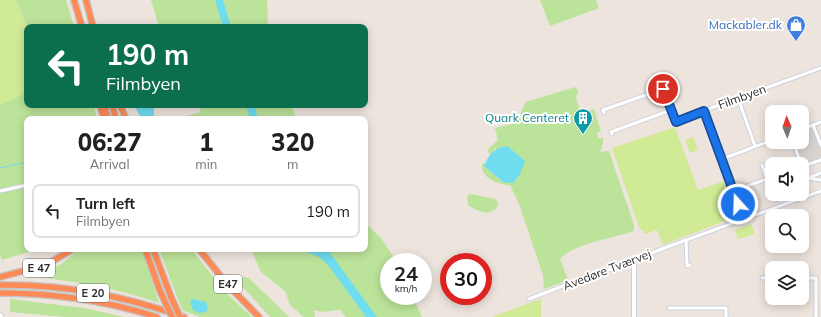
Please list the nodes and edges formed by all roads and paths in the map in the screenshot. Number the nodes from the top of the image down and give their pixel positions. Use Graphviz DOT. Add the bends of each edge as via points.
graph roads {
  1 [pos="74,0"];
  2 [pos="86,0"];
  3 [pos="80,24"];
  4 [pos="92,24"];
  5 [pos="821,68"];
  6 [pos="738,98"];
  7 [pos="671,110"];
  8 [pos="704,111"];
  9 [pos="604,113"];
  10 [pos="821,122"];
  11 [pos="814,125"];
  12 [pos="809,127"];
  13 [pos="612,134"];
  14 [pos="765,142"];
  15 [pos="821,145"];
  16 [pos="755,146"];
  17 [pos="722,159"];
  18 [pos="821,160"];
  19 [pos="809,164"];
  20 [pos="762,165"];
  21 [pos="765,173"];
  22 [pos="821,173"];
  23 [pos="809,177"];
  24 [pos="809,179"];
  25 [pos="765,180"];
  26 [pos="821,181"];
  27 [pos="24,186"];
  28 [pos="0,191"];
  29 [pos="733,191"];
  30 [pos="821,191"];
  31 [pos="744,219"];
  32 [pos="686,240"];
  33 [pos="68,252"];
  34 [pos="146,252"];
  35 [pos="154,252"];
  36 [pos="201,252"];
  37 [pos="634,262"];
  38 [pos="690,265"];
  39 [pos="0,277"];
  40 [pos="809,278"];
  41 [pos="0,285"];
  42 [pos="0,294"];
  43 [pos="529,299"];
  44 [pos="669,308"];
  45 [pos="157,317"];
  46 [pos="172,317"];
  47 [pos="180,317"];
  48 [pos="184,317"];
  49 [pos="260,317"];
  50 [pos="634,317"];
  51 [pos="726,317"];
  52 [pos="816,317"];
  1 -- 3 [label="highway"];
  2 -- 4 [label="highway"];
  5 -- 6 [label="street, Filmbyen"];
  6 -- 8 [label="street, Filmbyen"];
  6 -- 16 [label="street"];
  7 -- 8 [label="street, Filmbyen" via="676,122"];
  7 -- 9 [label="street, Filmbyen" via="663,89 603,110"];
  7 -- 13 [label="street" via="611,132"];
  8 -- 17 [label="street"];
  10 -- 11 [label="street"];
  11 -- 12 [label="street"];
  11 -- 15 [label="street"];
  14 -- 16 [label="street"];
  16 -- 17 [label="street"];
  17 -- 29 [label="street"];
  18 -- 19 [label="street"];
  20 -- 21 [label="street"];
  22 -- 23 [label="street"];
  24 -- 26 [label="street"];
  25 -- 29 [label="street"];
  27 -- 28 [label="street"];
  29 -- 31 [label="street"];
  30 -- 31 [label="street, Avedøre Tværvej"];
  31 -- 32 [label="street, Avedøre Tværvej"];
  32 -- 37 [label="street, Avedøre Tværvej"];
  32 -- 38 [label="street" via="687,266"];
  33 -- 39 [label="highway, E 47" via="46,265"];
  34 -- 46 [label="highway, bridge"];
  35 -- 47 [label="highway, bridge"];
  36 -- 49 [label="highway, E47"];
  37 -- 43 [label="street, Avedøre Tværvej"];
  37 -- 50 [label="street"];
  40 -- 52 [label="street" via="816,278"];
  41 -- 48 [label="highway, E 20" via="92,292"];
  42 -- 45 [label="highway, E 20" via="31,294 109,304"];
  44 -- 51 [label="street" via="726,308"];
}
